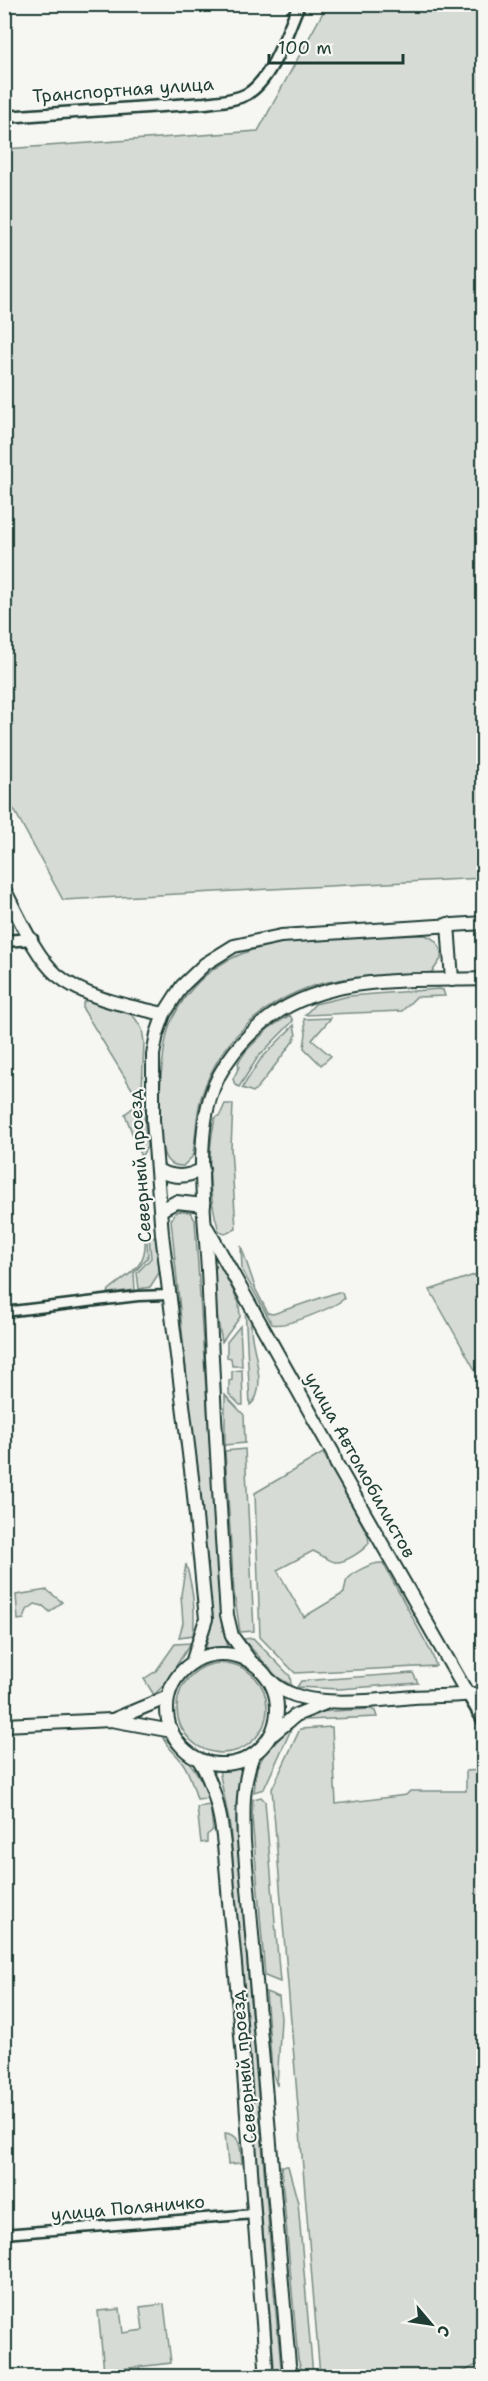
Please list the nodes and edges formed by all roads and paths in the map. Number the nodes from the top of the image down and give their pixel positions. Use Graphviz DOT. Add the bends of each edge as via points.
graph roads {
  1 [pos="299,4"];
  2 [pos="4,117"];
  3 [pos="4,889"];
  4 [pos="483,923"];
  5 [pos="448,924"];
  6 [pos="32,939"];
  7 [pos="4,941"];
  8 [pos="483,979"];
  9 [pos="452,980"];
  10 [pos="164,1014"];
  11 [pos="203,1169"];
  12 [pos="157,1170"];
  13 [pos="204,1205"];
  14 [pos="160,1210"];
  15 [pos="206,1226"];
  16 [pos="169,1295"];
  17 [pos="4,1312"];
  18 [pos="251,1662"];
  19 [pos="192,1663"];
  20 [pos="268,1678"];
  21 [pos="483,1693"];
  22 [pos="468,1695"];
  23 [pos="168,1697"];
  24 [pos="329,1702"];
  25 [pos="111,1720"];
  26 [pos="483,1722"];
  27 [pos="4,1725"];
  28 [pos="172,1731"];
  29 [pos="270,1737"];
  30 [pos="253,1755"];
  31 [pos="200,1760"];
  32 [pos="254,2214"];
  33 [pos="4,2234"];
  34 [pos="264,2376"];
  35 [pos="292,2376"];
  1 -- 2 [label="street, Транспортная улица" via="271,66 247,94 205,103"];
  3 -- 6 [label="main road"];
  4 -- 5 [label="main road, Северный проезд"];
  5 -- 9 [label="main road"];
  5 -- 10 [label="main road, Северный проезд" via="281,936 234,946 182,986"];
  6 -- 7 [label="street"];
  6 -- 10 [label="main road" via="56,974 66,981 109,1001"];
  8 -- 9 [label="main road"];
  9 -- 11 [label="main road" via="340,988 296,1002 266,1020 241,1044 214,1086 206,1120"];
  10 -- 12 [label="main road, Северный проезд" via="153,1065"];
  11 -- 12 [label="main road" via="190,1176 170,1176"];
  11 -- 13 [label="main road"];
  12 -- 14 [label="main road, Северный проезд"];
  13 -- 14 [label="main road" via="176,1202"];
  13 -- 15 [label="main road"];
  14 -- 16 [label="main road, Северный проезд"];
  15 -- 18 [label="main road" via="227,1615 232,1636"];
  15 -- 22 [label="main road, улица Автомобилистов"];
  16 -- 17 [label="street"];
  16 -- 19 [label="main road, Северный проезд" via="206,1619"];
  18 -- 19 [label="main road" via="221,1653"];
  18 -- 20 [label="main road"];
  19 -- 23 [label="main road" via="177,1678"];
  20 -- 24 [label="main road" via="279,1689 294,1695"];
  20 -- 29 [label="main road" via="277,1707"];
  21 -- 22 [label="main road"];
  22 -- 24 [label="main road"];
  22 -- 26 [label="street, улица Автомобилистов"];
  23 -- 25 [label="main road"];
  23 -- 28 [label="main road" via="167,1715"];
  24 -- 29 [label="main road" via="296,1715"];
  25 -- 27 [label="main road"];
  25 -- 28 [label="main road"];
  28 -- 31 [label="main road" via="183,1748"];
  29 -- 30 [label="main road"];
  30 -- 31 [label="main road" via="227,1764"];
  30 -- 35 [label="main road, Северный проезд" via="243,1797 244,1841"];
  31 -- 32 [label="main road, Северный проезд" via="218,1800 239,2004"];
  32 -- 33 [label="street, улица Поляничко"];
  32 -- 34 [label="main road, Северный проезд"];
}
